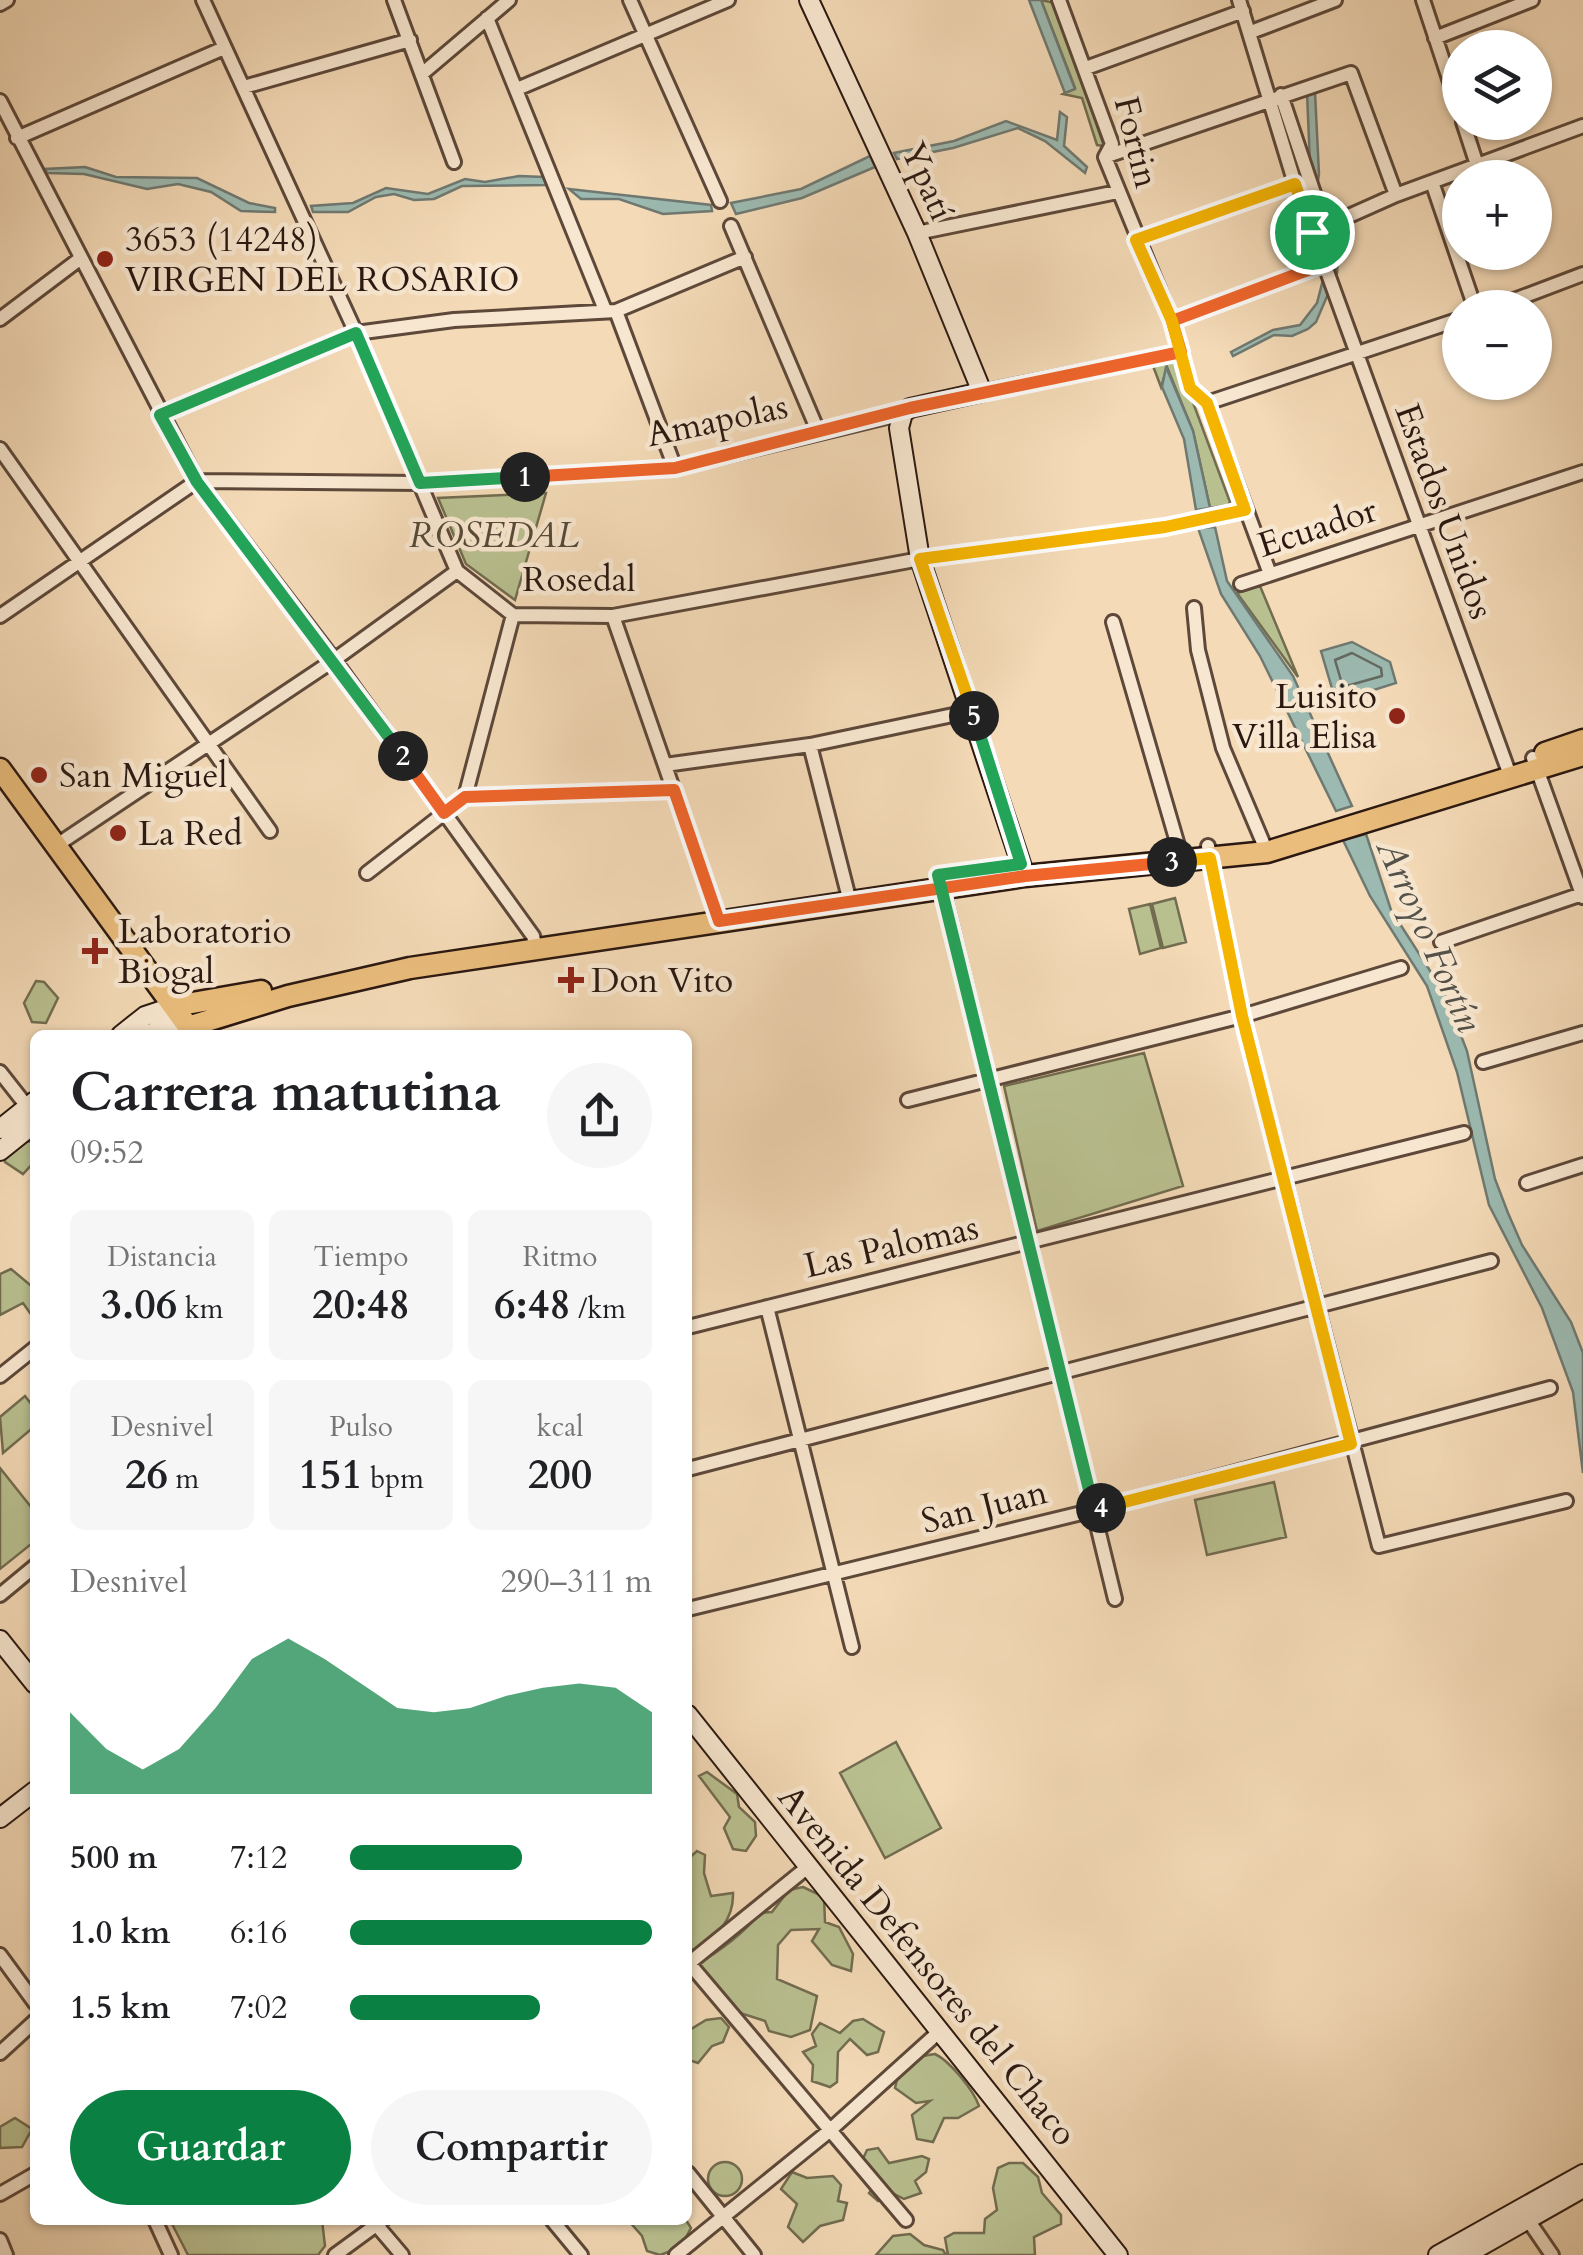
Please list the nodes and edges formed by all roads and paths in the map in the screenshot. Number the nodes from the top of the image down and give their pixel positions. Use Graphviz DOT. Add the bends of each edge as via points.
graph roads {
  1 [pos="7,0"];
  2 [pos="203,0"];
  3 [pos="394,0"];
  4 [pos="509,0"];
  5 [pos="630,0"];
  6 [pos="728,0"];
  7 [pos="809,0"];
  8 [pos="1059,0"];
  9 [pos="1336,0"];
  10 [pos="1423,0"];
  11 [pos="1532,0"];
  12 [pos="0,4"];
  13 [pos="1241,5"];
  14 [pos="488,18"];
  15 [pos="1252,32"];
  16 [pos="647,37"];
  17 [pos="1436,38"];
  18 [pos="410,40"];
  19 [pos="224,48"];
  20 [pos="1442,56"];
  21 [pos="1086,68"];
  22 [pos="423,73"];
  23 [pos="244,87"];
  24 [pos="517,88"];
  25 [pos="1276,97"];
  26 [pos="0,101"];
  27 [pos="1583,126"];
  28 [pos="17,138"];
  29 [pos="1105,157"];
  30 [pos="1491,160"];
  31 [pos="454,162"];
  32 [pos="1442,178"];
  33 [pos="1432,182"];
  34 [pos="1295,184"];
  35 [pos="1116,192"];
  36 [pos="1396,195"];
  37 [pos="720,202"];
  38 [pos="731,226"];
  39 [pos="1319,229"];
  40 [pos="916,233"];
  41 [pos="1136,240"];
  42 [pos="746,257"];
  43 [pos="81,258"];
  44 [pos="1324,264"];
  45 [pos="1583,274"];
  46 [pos="1469,290"];
  47 [pos="1541,290"];
  48 [pos="611,310"];
  49 [pos="0,319"];
  50 [pos="1172,321"];
  51 [pos="1442,326"];
  52 [pos="356,333"];
  53 [pos="1181,352"];
  54 [pos="1355,356"];
  55 [pos="982,392"];
  56 [pos="1207,403"];
  57 [pos="903,414"];
  58 [pos="160,415"];
  59 [pos="818,431"];
  60 [pos="0,450"];
  61 [pos="675,468"];
  62 [pos="1581,473"];
  63 [pos="197,482"];
  64 [pos="420,483"];
  65 [pos="1583,489"];
  66 [pos="1245,510"];
  67 [pos="1420,524"];
  68 [pos="920,559"];
  69 [pos="77,562"];
  70 [pos="457,571"];
  71 [pos="1270,574"];
  72 [pos="1240,584"];
  73 [pos="1194,608"];
  74 [pos="514,615"];
  75 [pos="0,616"];
  76 [pos="613,616"];
  77 [pos="1112,622"];
  78 [pos="334,660"];
  79 [pos="972,711"];
  80 [pos="1583,740"];
  81 [pos="206,744"];
  82 [pos="810,744"];
  83 [pos="1583,755"];
  84 [pos="1535,764"];
  85 [pos="665,766"];
  86 [pos="0,769"];
  87 [pos="1509,772"];
  88 [pos="674,790"];
  89 [pos="465,797"];
  90 [pos="444,813"];
  91 [pos="270,831"];
  92 [pos="57,846"];
  93 [pos="1265,846"];
  94 [pos="1179,849"];
  95 [pos="1209,852"];
  96 [pos="1023,870"];
  97 [pos="367,873"];
  98 [pos="940,881"];
  99 [pos="849,895"];
  100 [pos="1582,895"];
  101 [pos="717,915"];
  102 [pos="534,942"];
  103 [pos="1442,942"];
  104 [pos="1402,968"];
  105 [pos="175,1006"];
  106 [pos="1242,1016"];
  107 [pos="127,1030"];
  108 [pos="158,1030"];
  109 [pos="191,1030"];
  110 [pos="1583,1033"];
  111 [pos="1483,1062"];
  112 [pos="0,1072"];
  113 [pos="988,1078"];
  114 [pos="908,1100"];
  115 [pos="30,1108"];
  116 [pos="30,1114"];
  117 [pos="30,1116"];
  118 [pos="0,1129"];
  119 [pos="1464,1133"];
  120 [pos="0,1151"];
  121 [pos="1583,1165"];
  122 [pos="1282,1176"];
  123 [pos="1526,1183"];
  124 [pos="1028,1245"];
  125 [pos="1491,1261"];
  126 [pos="1314,1306"];
  127 [pos="767,1307"];
  128 [pos="692,1325"];
  129 [pos="30,1352"];
  130 [pos="1058,1373"];
  131 [pos="0,1376"];
  132 [pos="1550,1388"];
  133 [pos="800,1441"];
  134 [pos="1351,1444"];
  135 [pos="692,1468"];
  136 [pos="1566,1501"];
  137 [pos="1094,1510"];
  138 [pos="30,1570"];
  139 [pos="835,1574"];
  140 [pos="0,1595"];
  141 [pos="1114,1599"];
  142 [pos="692,1608"];
  143 [pos="0,1640"];
  144 [pos="852,1648"];
  145 [pos="30,1678"];
  146 [pos="692,1721"];
  147 [pos="30,1795"];
  148 [pos="0,1818"];
  149 [pos="809,1866"];
  150 [pos="0,1955"];
  151 [pos="692,1960"];
  152 [pos="692,1968"];
  153 [pos="30,1996"];
  154 [pos="30,2026"];
  155 [pos="940,2030"];
  156 [pos="0,2053"];
  157 [pos="828,2132"];
  158 [pos="1583,2174"];
  159 [pos="30,2177"];
  160 [pos="692,2178"];
  161 [pos="1583,2188"];
  162 [pos="0,2194"];
  163 [pos="722,2216"];
  164 [pos="906,2220"];
  165 [pos="1528,2220"];
  166 [pos="158,2225"];
  167 [pos="373,2225"];
  168 [pos="379,2225"];
  169 [pos="556,2225"];
  170 [pos="1492,2233"];
  171 [pos="0,2240"];
  172 [pos="1110,2252"];
  173 [pos="6,2255"];
  174 [pos="170,2255"];
  175 [pos="335,2255"];
  176 [pos="402,2255"];
  177 [pos="581,2255"];
  178 [pos="676,2255"];
  179 [pos="754,2255"];
  180 [pos="1438,2255"];
  181 [pos="1465,2255"];
  182 [pos="1552,2255"];
  1 -- 12 [label="street"];
  2 -- 19 [label="street"];
  3 -- 18 [label="street"];
  4 -- 14 [label="street"];
  5 -- 16 [label="street"];
  6 -- 16 [label="street"];
  7 -- 40 [label="street, Ypatí"];
  8 -- 21 [label="street, Fortin"];
  9 -- 15 [label="street"];
  10 -- 17 [label="street"];
  11 -- 17 [label="street"];
  13 -- 15 [label="street"];
  13 -- 21 [label="street"];
  14 -- 22 [label="street"];
  14 -- 24 [label="street"];
  15 -- 25 [label="street"];
  16 -- 24 [label="street"];
  16 -- 37 [label="street"];
  17 -- 20 [label="street"];
  18 -- 22 [label="street"];
  18 -- 23 [label="street"];
  19 -- 23 [label="street"];
  19 -- 28 [label="street"];
  21 -- 29 [label="street, Fortin" via="1112,144"];
  22 -- 31 [label="street"];
  23 -- 52 [label="street"];
  24 -- 48 [label="street"];
  25 -- 29 [label="street"];
  25 -- 34 [label="street"];
  25 -- 36 [label="street" via="1352,73"];
  25 -- 39 [label="street"];
  26 -- 28 [label="street"];
  27 -- 30 [label="street"];
  28 -- 43 [label="street"];
  29 -- 35 [label="street, Fortin"];
  32 -- 33 [label="street"];
  33 -- 36 [label="street"];
  33 -- 46 [label="street"];
  34 -- 39 [label="street"];
  34 -- 41 [label="street"];
  35 -- 40 [label="street"];
  35 -- 41 [label="street, Fortin"];
  36 -- 39 [label="street"];
  38 -- 42 [label="street"];
  39 -- 44 [label="street, Estados Unidos"];
  40 -- 55 [label="street, Ypatí"];
  41 -- 50 [label="street, Fortin"];
  42 -- 48 [label="street"];
  42 -- 59 [label="street"];
  43 -- 49 [label="street"];
  43 -- 58 [label="street"];
  44 -- 50 [label="street"];
  44 -- 54 [label="street, Estados Unidos"];
  45 -- 47 [label="street"];
  48 -- 52 [label="street"];
  48 -- 61 [label="street"];
  50 -- 53 [label="street, Fortin"];
  51 -- 54 [label="street"];
  52 -- 58 [label="street"];
  52 -- 64 [label="street"];
  53 -- 55 [label="street, Amapolas"];
  53 -- 56 [label="street, Fortin" via="1190,388"];
  54 -- 56 [label="street"];
  54 -- 67 [label="street, Estados Unidos"];
  55 -- 57 [label="street, Amapolas"];
  56 -- 66 [label="street, Fortin"];
  57 -- 59 [label="street, Amapolas"];
  57 -- 68 [label="street" via="899,428"];
  58 -- 63 [label="street"];
  59 -- 61 [label="street, Amapolas"];
  60 -- 69 [label="street"];
  61 -- 64 [label="street, Amapolas"];
  62 -- 65 [label="street"];
  62 -- 67 [label="street, Ecuador"];
  63 -- 64 [label="street, Amapolas"];
  63 -- 69 [label="street"];
  63 -- 78 [label="street"];
  64 -- 70 [label="street"];
  66 -- 68 [label="street, Rosedal"];
  66 -- 71 [label="street, Fortin"];
  67 -- 71 [label="street, Ecuador"];
  67 -- 87 [label="street, Estados Unidos"];
  68 -- 76 [label="street, Rosedal"];
  68 -- 79 [label="street"];
  69 -- 75 [label="street"];
  69 -- 81 [label="street"];
  70 -- 74 [label="street, Rosedal"];
  70 -- 78 [label="street"];
  71 -- 72 [label="street, Ecuador"];
  73 -- 93 [label="street" via="1223,748"];
  74 -- 76 [label="street, Rosedal"];
  74 -- 89 [label="street"];
  76 -- 85 [label="street"];
  77 -- 94 [label="street"];
  78 -- 81 [label="street"];
  78 -- 90 [label="street"];
  79 -- 82 [label="street"];
  79 -- 96 [label="street"];
  80 -- 84 [label="main road"];
  81 -- 91 [label="street"];
  81 -- 92 [label="street"];
  82 -- 85 [label="street"];
  82 -- 99 [label="street"];
  83 -- 84 [label="main road"];
  84 -- 87 [label="main road"];
  84 -- 100 [label="street"];
  85 -- 88 [label="street"];
  86 -- 92 [label="main road"];
  87 -- 93 [label="main road"];
  88 -- 89 [label="street"];
  88 -- 101 [label="street"];
  89 -- 90 [label="street"];
  90 -- 97 [label="street"];
  90 -- 102 [label="street"];
  92 -- 105 [label="main road"];
  93 -- 95 [label="main road"];
  94 -- 95 [label="main road"];
  94 -- 96 [label="main road"];
  95 -- 96 [label="main road"];
  95 -- 106 [label="street"];
  96 -- 98 [label="main road"];
  98 -- 99 [label="main road"];
  98 -- 113 [label="street"];
  99 -- 101 [label="main road"];
  100 -- 103 [label="street"];
  101 -- 102 [label="main road"];
  102 -- 105 [label="main road" via="402,956"];
  102 -- 109 [label="main road" via="266,1002"];
  104 -- 106 [label="street"];
  105 -- 107 [label="street"];
  105 -- 109 [label="main road"];
  106 -- 113 [label="street"];
  106 -- 122 [label="street"];
  108 -- 109 [label="street"];
  110 -- 111 [label="street"];
  112 -- 115 [label="street"];
  113 -- 114 [label="street"];
  113 -- 124 [label="street"];
  116 -- 118 [label="street"];
  117 -- 120 [label="street"];
  119 -- 122 [label="street, Las Palomas"];
  121 -- 123 [label="street"];
  122 -- 124 [label="street, Las Palomas"];
  122 -- 126 [label="street"];
  124 -- 127 [label="street, Las Palomas"];
  124 -- 130 [label="street"];
  125 -- 126 [label="street"];
  126 -- 130 [label="street"];
  126 -- 134 [label="street"];
  127 -- 128 [label="street, Las Palomas"];
  127 -- 133 [label="street"];
  129 -- 131 [label="street"];
  130 -- 133 [label="street"];
  130 -- 137 [label="street"];
  132 -- 134 [label="street, San Juan"];
  133 -- 135 [label="street"];
  133 -- 139 [label="street"];
  134 -- 136 [label="street" via="1379,1546"];
  134 -- 137 [label="street, San Juan"];
  137 -- 139 [label="street, San Juan"];
  137 -- 141 [label="street"];
  138 -- 140 [label="street"];
  139 -- 142 [label="street, San Juan"];
  139 -- 144 [label="street"];
  143 -- 145 [label="street"];
  146 -- 149 [label="street, Avenida Defensores del Chaco"];
  147 -- 148 [label="street"];
  149 -- 151 [label="street"];
  149 -- 155 [label="street, Avenida Defensores del Chaco"];
  150 -- 153 [label="street"];
  152 -- 157 [label="street"];
  154 -- 156 [label="street"];
  155 -- 157 [label="street"];
  155 -- 172 [label="street, Avenida Defensores del Chaco"];
  157 -- 163 [label="street"];
  157 -- 164 [label="street"];
  158 -- 170 [label="street"];
  159 -- 162 [label="street"];
  160 -- 163 [label="street"];
  161 -- 165 [label="street"];
  163 -- 178 [label="street"];
  163 -- 179 [label="street"];
  165 -- 170 [label="street"];
  165 -- 182 [label="street"];
  166 -- 174 [label="street"];
  167 -- 175 [label="street"];
  168 -- 176 [label="street"];
  169 -- 177 [label="street"];
  170 -- 180 [label="street"];
  170 -- 181 [label="street"];
  171 -- 173 [label="street"];
}
